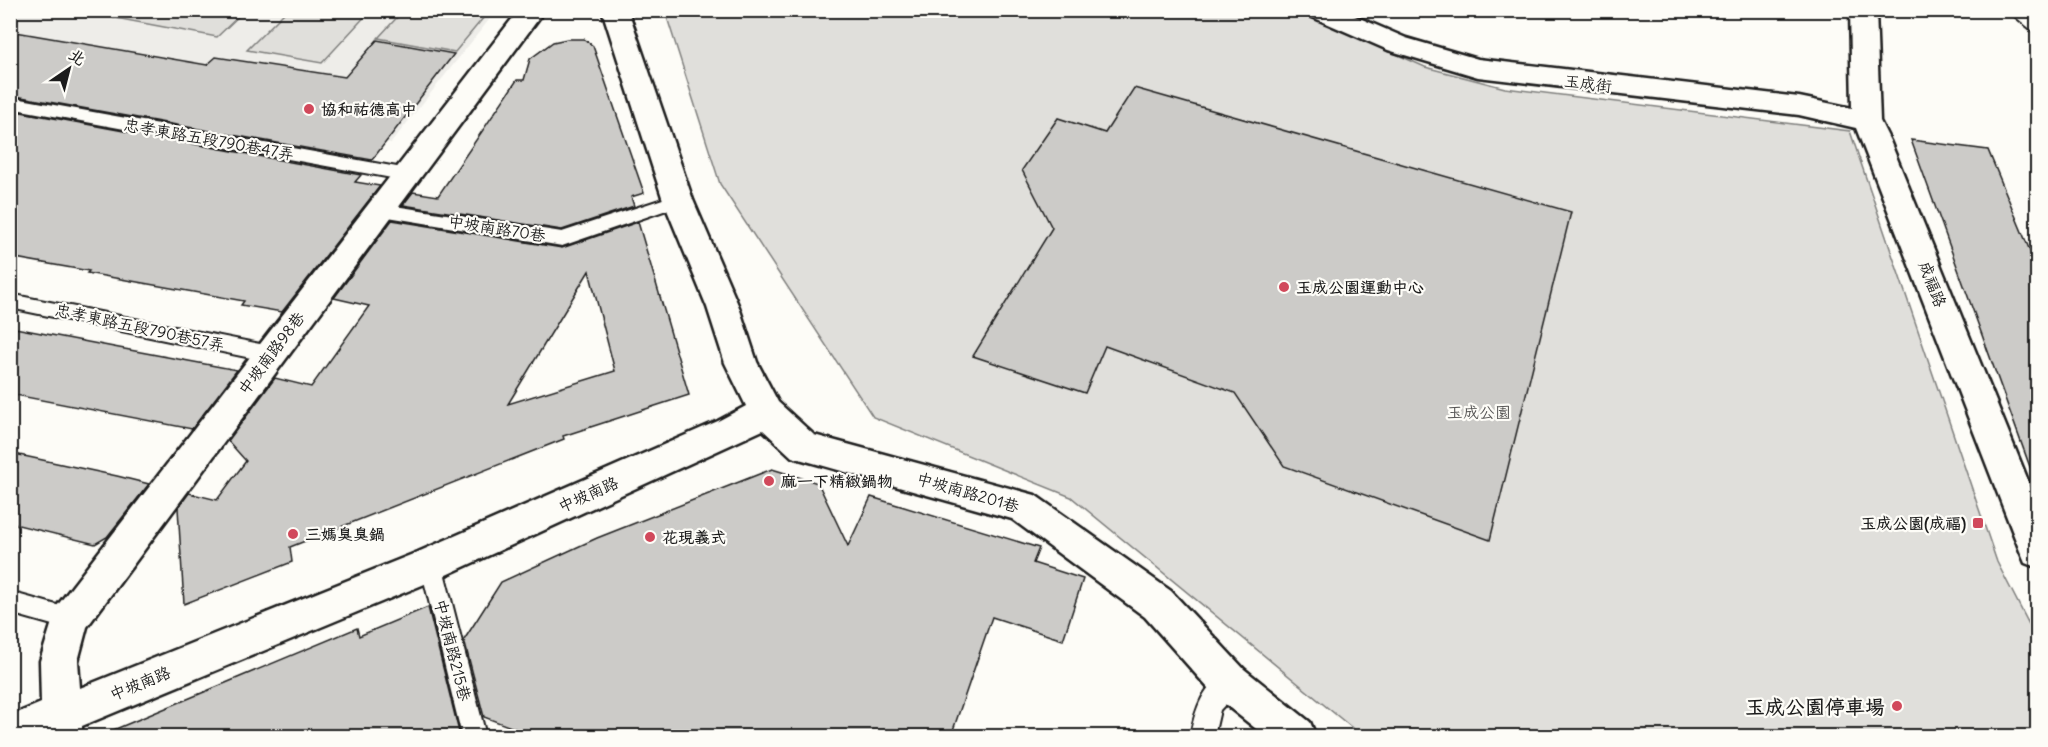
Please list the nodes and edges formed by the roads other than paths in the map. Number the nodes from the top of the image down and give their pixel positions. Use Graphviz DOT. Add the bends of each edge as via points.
graph roads {
  1 [pos="533,10"];
  2 [pos="615,10"];
  3 [pos="1319,10"];
  4 [pos="1863,10"];
  5 [pos="2014,10"];
  6 [pos="2037,28"];
  7 [pos="10,102"];
  8 [pos="1866,122"];
  9 [pos="408,175"];
  10 [pos="678,200"];
  11 [pos="381,210"];
  12 [pos="10,301"];
  13 [pos="270,354"];
  14 [pos="766,412"];
  15 [pos="2037,551"];
  16 [pos="431,564"];
  17 [pos="10,602"];
  18 [pos="69,619"];
  19 [pos="1230,682"];
  20 [pos="62,726"];
  21 [pos="10,736"];
  22 [pos="474,736"];
  23 [pos="1202,736"];
  24 [pos="1296,736"];
  1 -- 9 [label="street, 中坡南路98巷"];
  2 -- 10 [label="street"];
  3 -- 8 [label="street, 玉成街" via="1429,57 1478,68 1799,106"];
  4 -- 8 [label="street, 成福路"];
  5 -- 6 [label="lane"];
  7 -- 9 [label="lane, 忠孝東路五段790巷47弄"];
  8 -- 15 [label="street, 成福路"];
  9 -- 11 [label="street, 中坡南路98巷"];
  10 -- 11 [label="lane, 中坡南路70巷" via="562,239"];
  10 -- 14 [label="street" via="723,307 741,363"];
  11 -- 13 [label="street, 中坡南路98巷"];
  12 -- 13 [label="lane, 忠孝東路五段790巷57弄"];
  13 -- 18 [label="street, 中坡南路98巷"];
  14 -- 16 [label="street, 中坡南路"];
  14 -- 19 [label="street, 中坡南路201巷" via="804,447 1022,506 1158,604"];
  16 -- 20 [label="street, 中坡南路"];
  16 -- 22 [label="lane, 中坡南路215巷"];
  17 -- 18 [label="lane"];
  18 -- 20 [label="street, 中坡南路98巷" via="59,661"];
  19 -- 23 [label="lane" via="1210,704"];
  19 -- 24 [label="street, 中坡南路201巷"];
  20 -- 21 [label="street, 中坡南路"];
}
